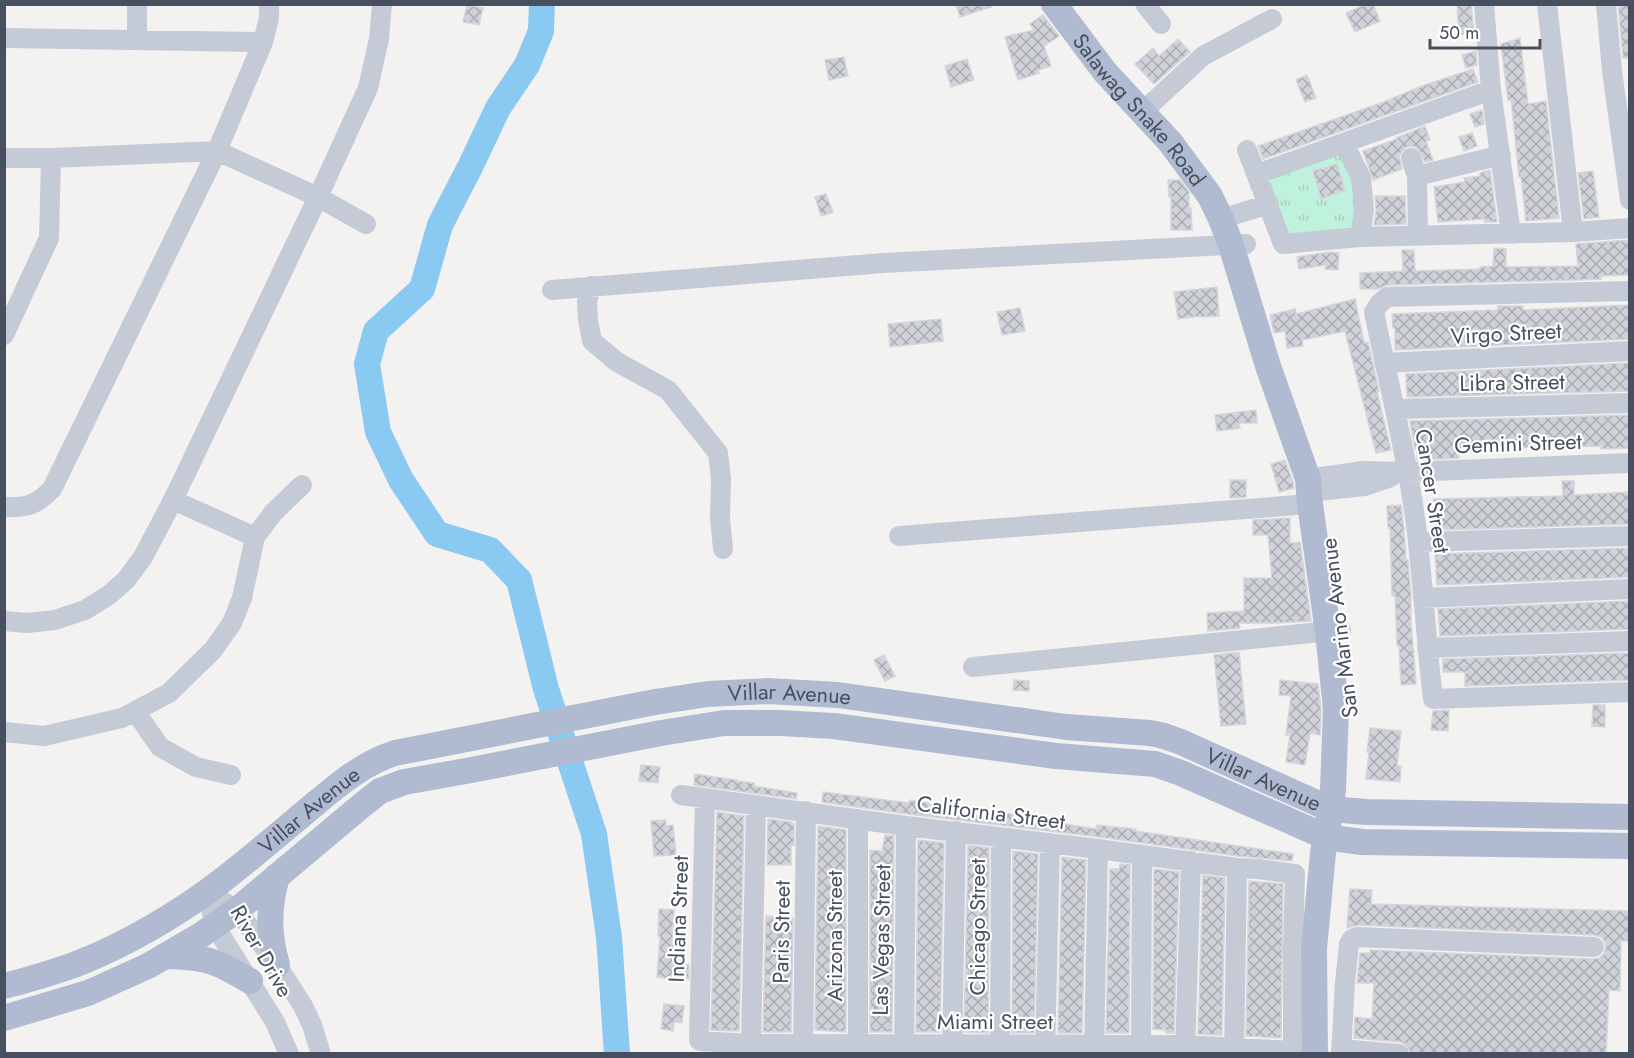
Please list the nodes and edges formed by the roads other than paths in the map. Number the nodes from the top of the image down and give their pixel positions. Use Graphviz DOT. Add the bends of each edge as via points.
graph roads {
  1 [pos="137,4"];
  2 [pos="269,4"];
  3 [pos="382,4"];
  4 [pos="1054,4"];
  5 [pos="1073,4"];
  6 [pos="1145,4"];
  7 [pos="1484,4"];
  8 [pos="1547,4"];
  9 [pos="1606,4"];
  10 [pos="1272,19"];
  11 [pos="1161,24"];
  12 [pos="4,38"];
  13 [pos="137,40"];
  14 [pos="263,42"];
  15 [pos="1491,90"];
  16 [pos="1153,102"];
  17 [pos="1344,143"];
  18 [pos="1247,150"];
  19 [pos="217,152"];
  20 [pos="1501,155"];
  21 [pos="4,158"];
  22 [pos="51,158"];
  23 [pos="1257,174"];
  24 [pos="318,197"];
  25 [pos="1629,200"];
  26 [pos="1269,204"];
  27 [pos="1229,216"];
  28 [pos="366,224"];
  29 [pos="1629,228"];
  30 [pos="1573,232"];
  31 [pos="1511,234"];
  32 [pos="1418,236"];
  33 [pos="1360,237"];
  34 [pos="1239,244"];
  35 [pos="591,286"];
  36 [pos="552,290"];
  37 [pos="1629,291"];
  38 [pos="4,335"];
  39 [pos="1629,351"];
  40 [pos="1384,363"];
  41 [pos="1629,403"];
  42 [pos="1396,409"];
  43 [pos="1629,463"];
  44 [pos="1408,472"];
  45 [pos="302,485"];
  46 [pos="1314,488"];
  47 [pos="173,500"];
  48 [pos="4,507"];
  49 [pos="899,536"];
  50 [pos="1629,536"];
  51 [pos="255,537"];
  52 [pos="1418,542"];
  53 [pos="723,549"];
  54 [pos="1629,589"];
  55 [pos="1424,598"];
  56 [pos="4,621"];
  57 [pos="1334,631"];
  58 [pos="1629,641"];
  59 [pos="1427,648"];
  60 [pos="973,667"];
  61 [pos="1629,692"];
  62 [pos="135,711"];
  63 [pos="4,732"];
  64 [pos="231,775"];
  65 [pos="681,795"];
  66 [pos="705,799"];
  67 [pos="756,806"];
  68 [pos="1338,810"];
  69 [pos="806,812"];
  70 [pos="1629,817"];
  71 [pos="858,819"];
  72 [pos="906,826"];
  73 [pos="956,831"];
  74 [pos="1001,838"];
  75 [pos="1335,839"];
  76 [pos="1050,843"];
  77 [pos="1629,846"];
  78 [pos="1098,849"];
  79 [pos="1142,856"];
  80 [pos="1191,861"];
  81 [pos="1238,868"];
  82 [pos="277,876"];
  83 [pos="207,892"];
  84 [pos="237,910"];
  85 [pos="215,926"];
  86 [pos="1594,947"];
  87 [pos="165,956"];
  88 [pos="277,965"];
  89 [pos="250,981"];
  90 [pos="4,987"];
  91 [pos="4,1018"];
  92 [pos="699,1040"];
  93 [pos="751,1044"];
  94 [pos="803,1049"];
  95 [pos="858,1049"];
  96 [pos="904,1049"];
  97 [pos="952,1049"];
  98 [pos="1000,1049"];
  99 [pos="1045,1049"];
  100 [pos="1094,1049"];
  101 [pos="1141,1049"];
  102 [pos="1185,1049"];
  103 [pos="1234,1051"];
  104 [pos="1320,1052"];
  105 [pos="289,1053"];
  106 [pos="321,1053"];
  107 [pos="1399,1053"];
  1 -- 13 [label="street"];
  2 -- 14 [label="street"];
  3 -- 24 [label="street" via="368,88"];
  4 -- 27 [label="main road, Salawag Snake Road" via="1105,72 1170,142"];
  5 -- 16 [label="main road, Salawag Snake Road" via="1116,62"];
  6 -- 11 [label="street"];
  7 -- 15 [label="street"];
  8 -- 30 [label="street"];
  9 -- 25 [label="street"];
  10 -- 16 [label="street" via="1203,56"];
  12 -- 13 [label="street"];
  13 -- 14 [label="street"];
  14 -- 19 [label="street"];
  15 -- 17 [label="street"];
  15 -- 20 [label="street"];
  16 -- 27 [label="main road, Salawag Snake Road" via="1206,160 1223,187"];
  17 -- 23 [label="street"];
  17 -- 33 [label="street" via="1361,178 1364,210"];
  18 -- 23 [label="street"];
  19 -- 22 [label="street"];
  19 -- 24 [label="street"];
  19 -- 48 [label="street" via="52,489 38,503"];
  20 -- 31 [label="street"];
  20 -- 32 [label="street" via="1414,167"];
  21 -- 22 [label="street"];
  22 -- 38 [label="street" via="49,238"];
  23 -- 26 [label="street"];
  24 -- 28 [label="street"];
  24 -- 47 [label="street"];
  26 -- 27 [label="street"];
  26 -- 33 [label="street" via="1283,244"];
  27 -- 34 [label="main road, San Marino Avenue"];
  29 -- 30 [label="street"];
  30 -- 31 [label="street"];
  31 -- 32 [label="street"];
  32 -- 33 [label="street"];
  34 -- 35 [label="street" via="882,263"];
  34 -- 46 [label="main road, San Marino Avenue"];
  35 -- 36 [label="street"];
  35 -- 53 [label="street" via="587,302 592,341 617,362 668,390 718,453"];
  37 -- 40 [label="street, Cancer Street" via="1387,297 1374,312"];
  39 -- 40 [label="street, Virgo Street"];
  40 -- 42 [label="street, Cancer Street"];
  41 -- 42 [label="street, Libra Street"];
  42 -- 44 [label="street, Cancer Street"];
  43 -- 44 [label="street, Gemini Street"];
  44 -- 46 [label="street, Gemini Street" via="1365,486"];
  44 -- 52 [label="street, Cancer Street"];
  45 -- 51 [label="street"];
  46 -- 49 [label="street, Gemini Street"];
  46 -- 57 [label="main road, San Marino Avenue"];
  47 -- 51 [label="street"];
  47 -- 56 [label="street" via="143,557 109,595 84,610 55,620"];
  50 -- 52 [label="street"];
  51 -- 62 [label="street" via="243,598 232,623 213,650 169,693"];
  52 -- 55 [label="street, Cancer Street"];
  54 -- 55 [label="street"];
  55 -- 59 [label="street, Cancer Street"];
  57 -- 60 [label="street"];
  57 -- 68 [label="main road, San Marino Avenue" via="1332,790"];
  58 -- 59 [label="street"];
  59 -- 61 [label="street, Cancer Street" via="1434,699"];
  62 -- 63 [label="street" via="122,718 44,736"];
  62 -- 64 [label="street" via="160,747 196,767"];
  65 -- 66 [label="street, California Street"];
  66 -- 67 [label="street, California Street"];
  66 -- 92 [label="street, Indiana Street"];
  67 -- 69 [label="street, California Street"];
  67 -- 93 [label="street"];
  68 -- 70 [label="main road, Villar Avenue"];
  68 -- 75 [label="main road, San Marino Avenue"];
  68 -- 83 [label="main road, Villar Avenue" via="1181,742 1150,733 1066,727 838,695 708,693 381,757 344,781"];
  69 -- 71 [label="street, California Street"];
  69 -- 94 [label="street, Paris Street"];
  71 -- 72 [label="street, California Street"];
  71 -- 95 [label="street, Arizona Street"];
  72 -- 73 [label="street, California Street"];
  72 -- 96 [label="street, Las Vegas Street"];
  73 -- 74 [label="street, California Street"];
  73 -- 97 [label="street"];
  74 -- 76 [label="street, California Street"];
  74 -- 98 [label="street, Chicago Street"];
  75 -- 77 [label="main road, Villar Avenue" via="1362,843"];
  75 -- 82 [label="main road, Villar Avenue" via="1155,764 1056,756 834,726 724,723 405,782 380,791"];
  75 -- 104 [label="main road, San Marino Avenue" via="1323,854 1314,948"];
  76 -- 78 [label="street, California Street"];
  76 -- 99 [label="street"];
  78 -- 79 [label="street, California Street"];
  78 -- 100 [label="street"];
  79 -- 80 [label="street, California Street"];
  79 -- 101 [label="street"];
  80 -- 81 [label="street, California Street"];
  80 -- 102 [label="street"];
  81 -- 103 [label="street"];
  81 -- 104 [label="street, California Street" via="1295,874 1293,948"];
  82 -- 84 [label="main road, Villar Avenue"];
  82 -- 88 [label="main road" via="269,921"];
  83 -- 84 [label="street, River Drive"];
  83 -- 85 [label="street, River Drive"];
  83 -- 90 [label="main road, Villar Avenue" via="133,938 95,956"];
  84 -- 85 [label="main road, Villar Avenue"];
  84 -- 88 [label="street, River Drive"];
  85 -- 87 [label="main road, Villar Avenue"];
  85 -- 89 [label="street, River Drive"];
  86 -- 104 [label="street" via="1357,937 1349,944 1345,982"];
  87 -- 89 [label="main road" via="210,960"];
  87 -- 91 [label="main road, Villar Avenue" via="88,993"];
  88 -- 106 [label="street, River Drive" via="303,1006"];
  89 -- 105 [label="street, River Drive"];
  92 -- 93 [label="street, Miami Street"];
  93 -- 94 [label="street, Miami Street"];
  94 -- 95 [label="street, Miami Street"];
  95 -- 96 [label="street, Miami Street"];
  96 -- 97 [label="street, Miami Street"];
  97 -- 98 [label="street, Miami Street"];
  98 -- 99 [label="street, Miami Street"];
  99 -- 100 [label="street, Miami Street"];
  100 -- 101 [label="street, Miami Street"];
  101 -- 102 [label="street, Miami Street"];
  102 -- 103 [label="street, Miami Street"];
  103 -- 104 [label="street, Miami Street"];
  104 -- 107 [label="street, Miami Street"];
}
